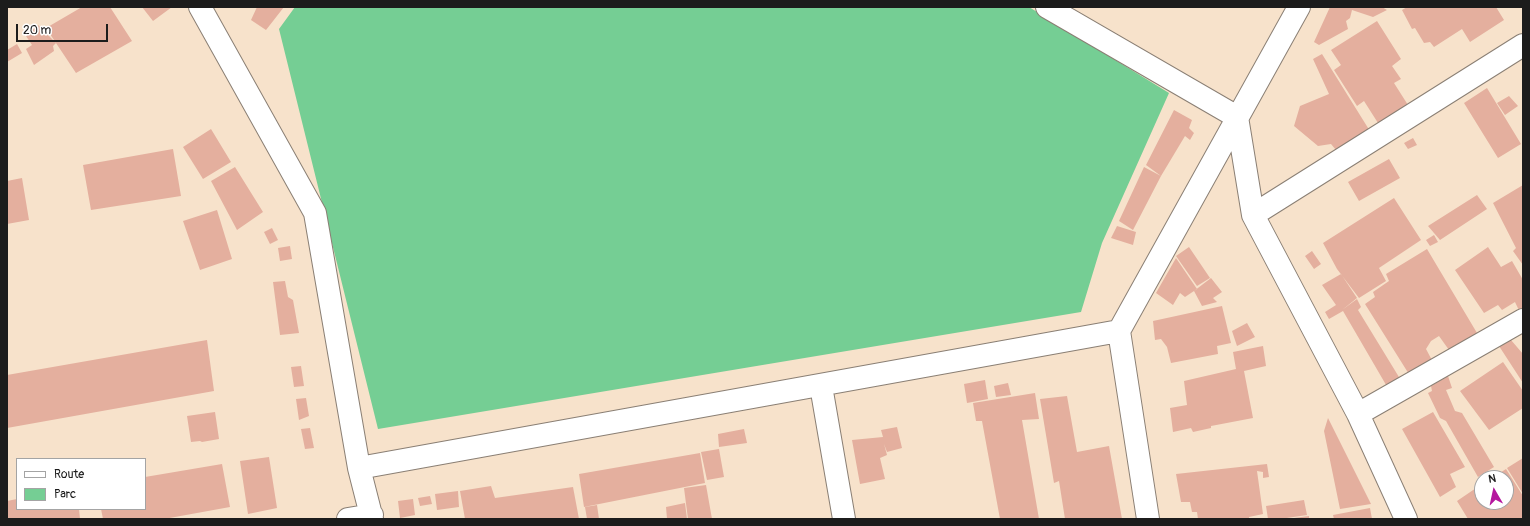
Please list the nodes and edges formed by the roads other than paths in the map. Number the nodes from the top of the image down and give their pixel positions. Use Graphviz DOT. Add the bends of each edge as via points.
graph roads {
  1 [pos="200,7"];
  2 [pos="1047,7"];
  3 [pos="1299,7"];
  4 [pos="1523,45"];
  5 [pos="1237,117"];
  6 [pos="1253,215"];
  7 [pos="1523,320"];
  8 [pos="1119,331"];
  9 [pos="822,386"];
  10 [pos="1358,414"];
  11 [pos="359,468"];
  12 [pos="372,517"];
  13 [pos="348,519"];
  14 [pos="844,519"];
  15 [pos="1148,519"];
  16 [pos="1406,519"];
  1 -- 11 [label="street" via="315,214"];
  2 -- 5 [label="street"];
  3 -- 5 [label="street"];
  4 -- 6 [label="street"];
  5 -- 6 [label="street"];
  5 -- 8 [label="street"];
  6 -- 10 [label="street"];
  7 -- 10 [label="street"];
  8 -- 9 [label="street"];
  8 -- 15 [label="street"];
  9 -- 11 [label="street"];
  9 -- 14 [label="street"];
  10 -- 16 [label="street"];
  11 -- 12 [label="street"];
  12 -- 13 [label="street"];
}
